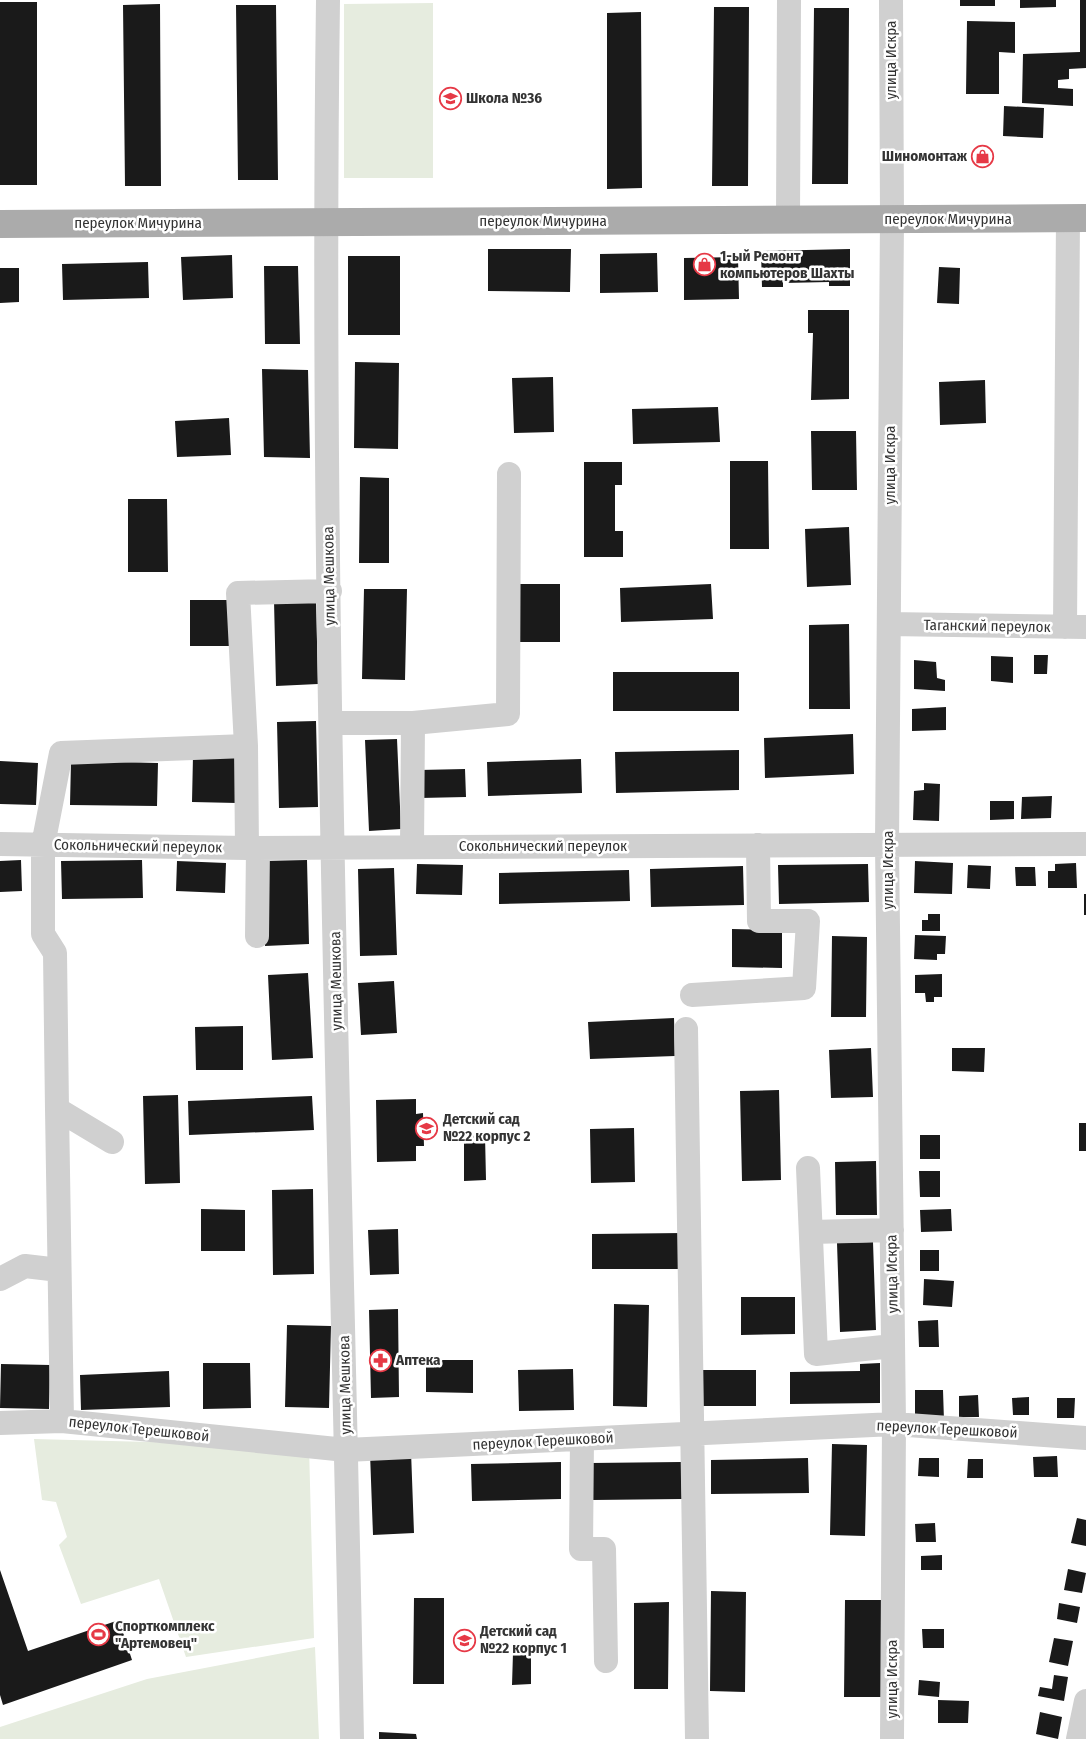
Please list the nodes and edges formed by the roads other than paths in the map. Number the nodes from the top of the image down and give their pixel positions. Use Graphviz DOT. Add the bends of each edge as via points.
graph roads {
  1 [pos="328,0"];
  2 [pos="789,0"];
  3 [pos="891,0"];
  4 [pos="1077,218"];
  5 [pos="788,219"];
  6 [pos="892,219"];
  7 [pos="325,222"];
  8 [pos="0,224"];
  9 [pos="509,474"];
  10 [pos="330,591"];
  11 [pos="889,624"];
  12 [pos="1075,627"];
  13 [pos="331,722"];
  14 [pos="413,723"];
  15 [pos="246,746"];
  16 [pos="0,844"];
  17 [pos="1086,844"];
  18 [pos="43,845"];
  19 [pos="887,845"];
  20 [pos="758,846"];
  21 [pos="412,847"];
  22 [pos="252,848"];
  23 [pos="333,848"];
  24 [pos="257,936"];
  25 [pos="692,995"];
  26 [pos="686,1029"];
  27 [pos="57,1110"];
  28 [pos="112,1142"];
  29 [pos="808,1168"];
  30 [pos="892,1230"];
  31 [pos="811,1232"];
  32 [pos="60,1270"];
  33 [pos="0,1280"];
  34 [pos="893,1346"];
  35 [pos="62,1421"];
  36 [pos="0,1423"];
  37 [pos="894,1424"];
  38 [pos="692,1434"];
  39 [pos="1086,1438"];
  40 [pos="582,1439"];
  41 [pos="346,1450"];
  42 [pos="606,1661"];
  43 [pos="1086,1700"];
  44 [pos="352,1739"];
  45 [pos="696,1739"];
  46 [pos="892,1739"];
  47 [pos="1078,1739"];
  1 -- 7 [label="street, улица Мешкова"];
  2 -- 5 [label="street"];
  3 -- 6 [label="street, улица Искра"];
  4 -- 6 [label="main road, переулок Мичурина"];
  4 -- 12 [label="street"];
  5 -- 6 [label="main road, переулок Мичурина"];
  5 -- 7 [label="main road, переулок Мичурина"];
  6 -- 11 [label="street, улица Искра"];
  7 -- 8 [label="main road, переулок Мичурина"];
  7 -- 10 [label="street, улица Мешкова"];
  9 -- 14 [label="street" via="508,714"];
  10 -- 13 [label="street, улица Мешкова"];
  10 -- 15 [label="street" via="238,593"];
  11 -- 12 [label="street, Таганский переулок"];
  11 -- 19 [label="street, улица Искра"];
  13 -- 14 [label="street"];
  13 -- 23 [label="street, улица Мешкова"];
  14 -- 21 [label="street"];
  15 -- 18 [label="street" via="61,753"];
  15 -- 22 [label="street"];
  16 -- 18 [label="street, Сокольнический переулок"];
  17 -- 19 [label="street, Сокольнический переулок"];
  18 -- 22 [label="street, Сокольнический переулок"];
  18 -- 27 [label="street" via="42,934 55,953"];
  19 -- 20 [label="street, Сокольнический переулок"];
  19 -- 30 [label="street, улица Искра"];
  20 -- 21 [label="street, Сокольнический переулок"];
  20 -- 25 [label="street" via="759,921 808,921 804,988"];
  21 -- 23 [label="street, Сокольнический переулок"];
  22 -- 23 [label="street, Сокольнический переулок"];
  22 -- 24 [label="street"];
  23 -- 41 [label="street, улица Мешкова"];
  26 -- 38 [label="street"];
  27 -- 28 [label="street"];
  27 -- 32 [label="street"];
  29 -- 31 [label="street"];
  30 -- 31 [label="street"];
  30 -- 34 [label="street, улица Искра"];
  31 -- 34 [label="street" via="816,1354"];
  32 -- 33 [label="street" via="25,1266"];
  32 -- 35 [label="street"];
  34 -- 37 [label="street, улица Искра"];
  35 -- 36 [label="street, переулок Терешковой"];
  35 -- 41 [label="street, переулок Терешковой"];
  37 -- 38 [label="street, переулок Терешковой"];
  37 -- 39 [label="street, переулок Терешковой"];
  37 -- 46 [label="street, улица Искра"];
  38 -- 40 [label="street, переулок Терешковой"];
  38 -- 45 [label="street"];
  40 -- 41 [label="street, переулок Терешковой"];
  40 -- 42 [label="street" via="581,1549 604,1549"];
  41 -- 44 [label="street, улица Мешкова"];
  43 -- 47 [label="street"];
}
